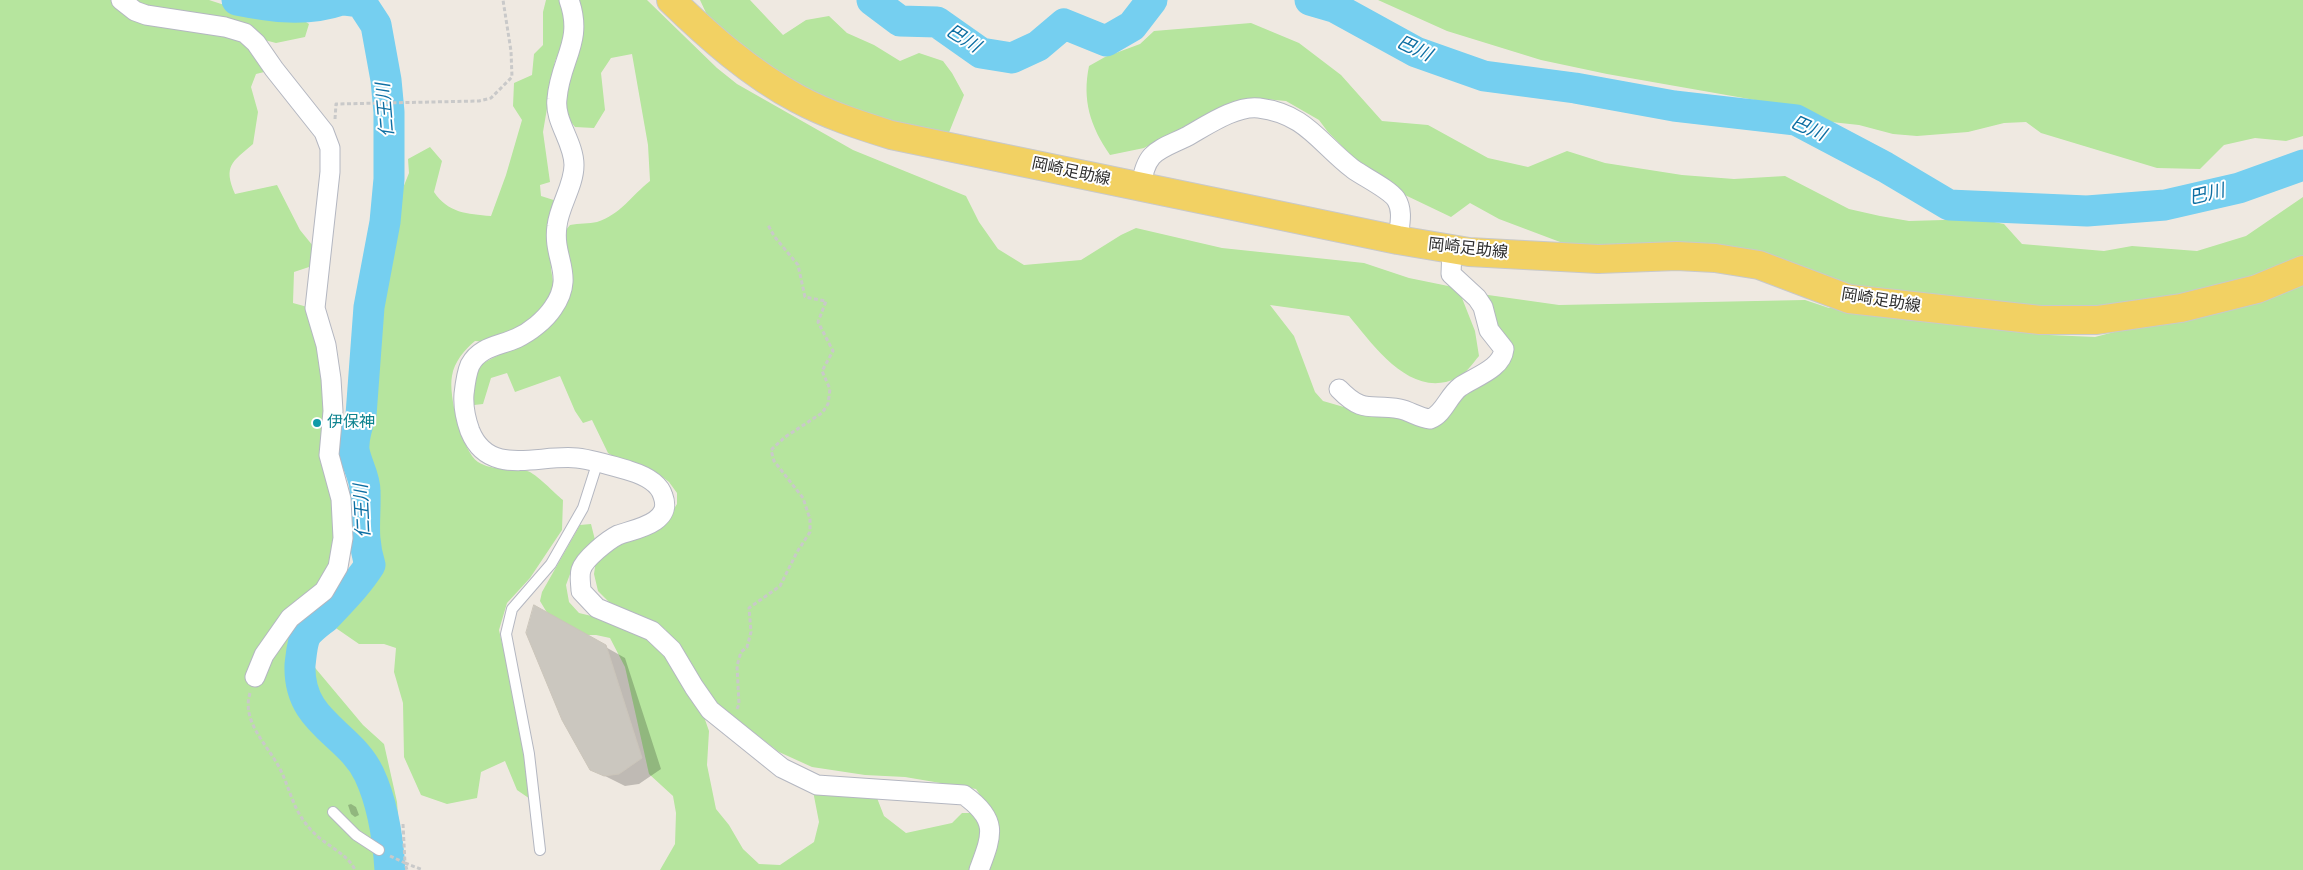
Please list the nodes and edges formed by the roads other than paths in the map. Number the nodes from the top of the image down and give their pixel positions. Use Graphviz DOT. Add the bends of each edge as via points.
graph roads {
  1 [pos="121,0"];
  2 [pos="569,0"];
  3 [pos="671,0"];
  4 [pos="1141,186"];
  5 [pos="1398,240"];
  6 [pos="1452,249"];
  7 [pos="2303,270"];
  8 [pos="1339,389"];
  9 [pos="598,461"];
  10 [pos="255,677"];
  11 [pos="334,812"];
  12 [pos="379,850"];
  13 [pos="540,850"];
  14 [pos="979,870"];
  1 -- 10 [label="street" via="146,15 245,33 324,132 330,148 315,308 326,345 331,379 333,411 329,455 341,499 343,538 338,567 324,591 290,618 264,655"];
  2 -- 9 [label="street" via="575,24 573,40 559,80 556,102 574,165 556,226 564,273 563,291 553,310 536,325 518,338 483,350 470,365 464,404 474,440 482,451 494,458"];
  3 -- 4 [label="main road, 岡崎足助線" via="739,61 765,79 798,99 851,123 891,135"];
  4 -- 5 [label="main road, 岡崎足助線"];
  4 -- 5 [label="street" via="1143,168 1152,154 1227,114 1257,107 1283,113 1307,125 1352,168 1396,198 1401,209"];
  5 -- 6 [label="main road, 岡崎足助線"];
  6 -- 7 [label="main road, 岡崎足助線" via="1598,259 1715,258 1759,265 1849,300 2040,320 2097,320 2182,308 2257,289"];
  6 -- 8 [label="street" via="1451,274 1483,307 1489,330 1504,349 1500,361 1458,388 1430,419 1401,409 1364,407 1349,400"];
  9 -- 13 [label="lane" via="583,508 551,564 512,609 506,634 529,754"];
  9 -- 14 [label="street" via="643,475 654,482 664,496 663,510 652,524 616,536 596,551 581,569 581,591 597,608 652,630 672,650 710,710 782,768 817,785 964,795 978,805 988,822 991,837"];
  11 -- 12 [label="lane" via="356,835"];
}
